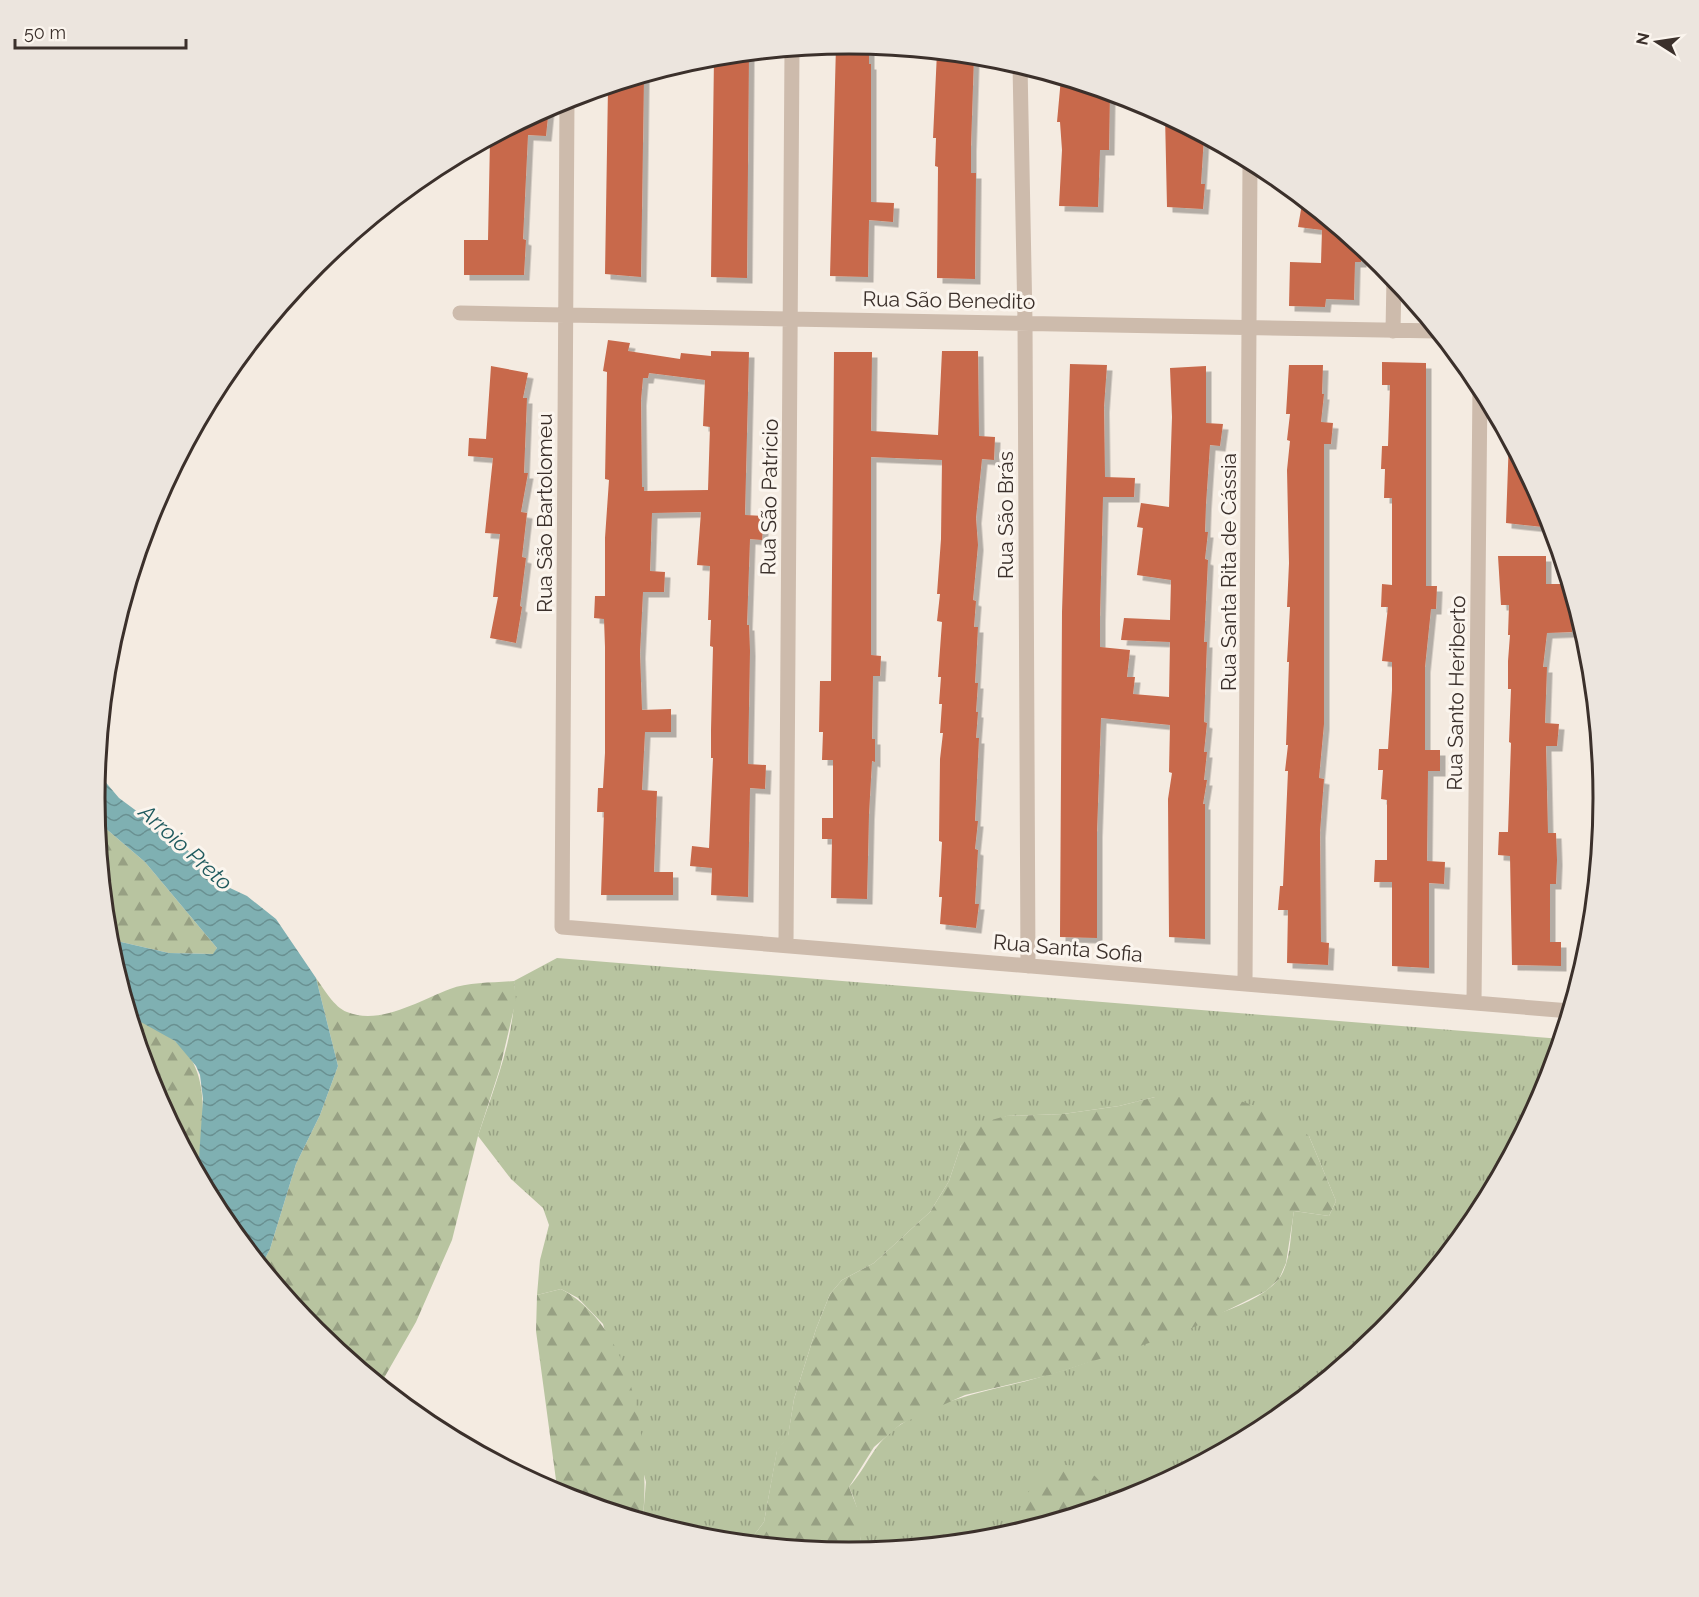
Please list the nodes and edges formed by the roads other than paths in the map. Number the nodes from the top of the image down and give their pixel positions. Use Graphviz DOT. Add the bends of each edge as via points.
graph roads {
  1 [pos="792,57"];
  2 [pos="1020,74"];
  3 [pos="567,110"];
  4 [pos="1250,171"];
  5 [pos="1394,291"];
  6 [pos="460,313"];
  7 [pos="567,315"];
  8 [pos="791,319"];
  9 [pos="1025,321"];
  10 [pos="1251,328"];
  11 [pos="1393,331"];
  12 [pos="1428,331"];
  13 [pos="1480,403"];
  14 [pos="562,927"];
  15 [pos="786,945"];
  16 [pos="1028,966"];
  17 [pos="1245,984"];
  18 [pos="1474,1003"];
  19 [pos="1563,1010"];
  1 -- 8 [label="street, Rua São Patrício"];
  2 -- 9 [label="street, Rua São Brás"];
  3 -- 7 [label="street, Rua São Bartolomeu"];
  4 -- 10 [label="street, Rua Santa Rita de Cássia"];
  5 -- 11 [label="street"];
  6 -- 7 [label="street, Rua São Benedito"];
  7 -- 8 [label="street, Rua São Benedito"];
  7 -- 14 [label="street, Rua São Bartolomeu"];
  8 -- 9 [label="street, Rua São Benedito"];
  8 -- 15 [label="street, Rua São Patrício"];
  9 -- 10 [label="street, Rua São Benedito"];
  9 -- 16 [label="street, Rua São Brás"];
  10 -- 11 [label="street, Rua São Benedito"];
  10 -- 17 [label="street, Rua Santa Rita de Cássia"];
  11 -- 12 [label="street, Rua São Benedito"];
  13 -- 18 [label="street, Rua Santo Heriberto"];
  14 -- 15 [label="street, Rua Santa Sofia"];
  15 -- 16 [label="street, Rua Santa Sofia"];
  16 -- 17 [label="street, Rua Santa Sofia"];
  17 -- 18 [label="street, Rua Santa Sofia"];
  18 -- 19 [label="street, Rua Santa Sofia"];
}
